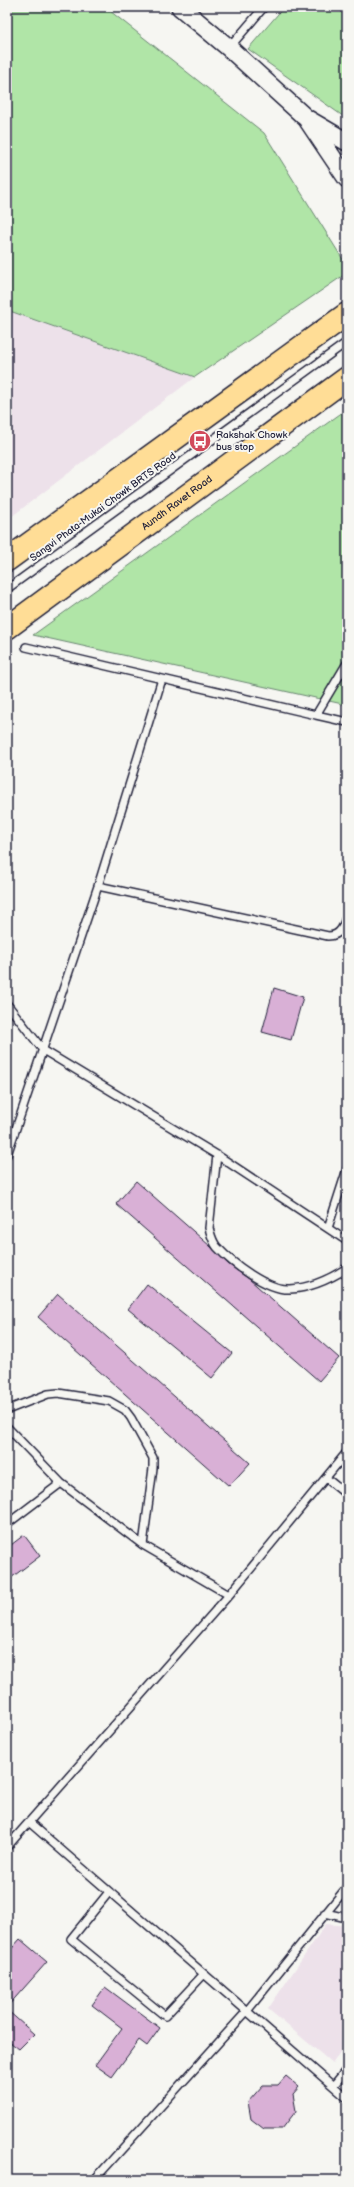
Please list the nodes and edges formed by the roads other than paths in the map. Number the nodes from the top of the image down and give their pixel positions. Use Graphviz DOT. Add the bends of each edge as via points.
graph roads {
  1 [pos="180,7"];
  2 [pos="264,7"];
  3 [pos="229,48"];
  4 [pos="306,118"];
  5 [pos="347,142"];
  6 [pos="347,179"];
  7 [pos="347,314"];
  8 [pos="347,342"];
  9 [pos="347,378"];
  10 [pos="7,560"];
  11 [pos="7,589"];
  12 [pos="7,628"];
  13 [pos="26,647"];
  14 [pos="347,663"];
  15 [pos="162,679"];
  16 [pos="316,715"];
  17 [pos="347,722"];
  18 [pos="98,886"];
  19 [pos="347,914"];
  20 [pos="7,1004"];
  21 [pos="43,1050"];
  22 [pos="7,1155"];
  23 [pos="217,1155"];
  24 [pos="347,1169"];
  25 [pos="328,1228"];
  26 [pos="347,1241"];
  27 [pos="347,1268"];
  28 [pos="7,1410"];
  29 [pos="7,1427"];
  30 [pos="347,1452"];
  31 [pos="326,1478"];
  32 [pos="61,1483"];
  33 [pos="347,1495"];
  34 [pos="7,1524"];
  35 [pos="142,1544"];
  36 [pos="230,1595"];
  37 [pos="29,1822"];
  38 [pos="7,1847"];
  39 [pos="347,1887"];
  40 [pos="110,1892"];
  41 [pos="325,1913"];
  42 [pos="347,1918"];
  43 [pos="204,1974"];
  44 [pos="247,2011"];
  45 [pos="347,2069"];
  46 [pos="333,2086"];
  47 [pos="347,2098"];
  48 [pos="94,2180"];
  1 -- 3 [label="street"];
  2 -- 3 [label="lane"];
  3 -- 4 [label="street"];
  4 -- 5 [label="street"];
  4 -- 6 [label="street"];
  7 -- 10 [label="main road"];
  8 -- 11 [label="lane, Sangvi Phata-Mukai Chowk BRTS Road"];
  9 -- 12 [label="main road, Aundh Ravet Road"];
  13 -- 15 [label="lane"];
  14 -- 16 [label="lane"];
  15 -- 16 [label="lane"];
  15 -- 18 [label="lane"];
  16 -- 17 [label="lane"];
  18 -- 19 [label="lane" via="328,936 335,936 341,932"];
  18 -- 21 [label="lane"];
  20 -- 21 [label="lane"];
  21 -- 22 [label="lane"];
  21 -- 23 [label="lane"];
  23 -- 25 [label="lane"];
  23 -- 27 [label="lane" via="209,1228 211,1238 217,1247 245,1271 268,1284 290,1290 328,1280"];
  24 -- 25 [label="lane"];
  25 -- 26 [label="lane"];
  28 -- 35 [label="lane" via="48,1394 58,1393 109,1401 125,1410 153,1458"];
  29 -- 32 [label="lane"];
  30 -- 31 [label="lane"];
  31 -- 33 [label="lane"];
  31 -- 36 [label="lane"];
  32 -- 34 [label="lane"];
  32 -- 35 [label="lane"];
  35 -- 36 [label="lane"];
  36 -- 37 [label="lane"];
  37 -- 38 [label="lane"];
  37 -- 40 [label="lane"];
  39 -- 41 [label="lane"];
  40 -- 43 [label="lane"];
  40 -- 43 [label="lane" via="71,1939 165,2016"];
  41 -- 42 [label="lane"];
  41 -- 44 [label="lane"];
  43 -- 44 [label="lane"];
  44 -- 46 [label="lane"];
  44 -- 48 [label="lane"];
  45 -- 46 [label="lane"];
  46 -- 47 [label="lane"];
}
